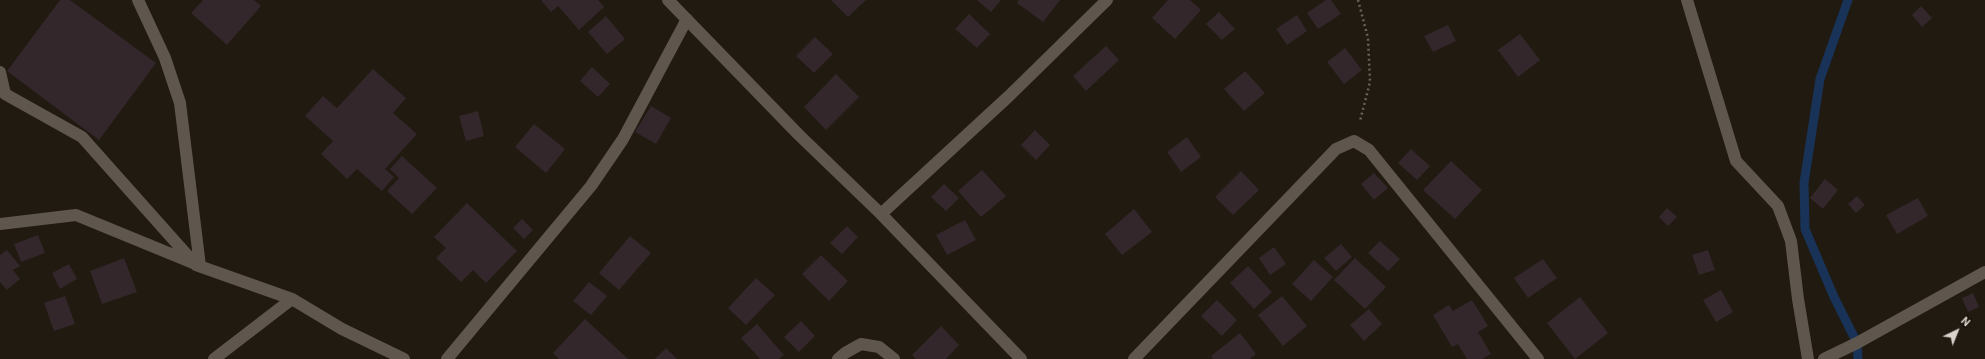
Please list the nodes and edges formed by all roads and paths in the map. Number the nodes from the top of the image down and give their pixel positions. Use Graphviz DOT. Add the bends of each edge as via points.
graph roads {
  1 [pos="138,0"];
  2 [pos="668,0"];
  3 [pos="1107,0"];
  4 [pos="1358,0"];
  5 [pos="1687,0"];
  6 [pos="687,19"];
  7 [pos="0,72"];
  8 [pos="1354,141"];
  9 [pos="882,214"];
  10 [pos="0,224"];
  11 [pos="198,265"];
  12 [pos="1985,272"];
  13 [pos="292,299"];
  14 [pos="400,358"];
  15 [pos="214,359"];
  16 [pos="447,359"];
  17 [pos="838,359"];
  18 [pos="894,359"];
  19 [pos="1021,359"];
  20 [pos="1134,359"];
  21 [pos="1538,359"];
  22 [pos="1808,359"];
  23 [pos="1824,359"];
  1 -- 11 [label="street" via="165,58 180,103"];
  2 -- 6 [label="street"];
  3 -- 9 [label="street" via="1009,96"];
  4 -- 8 [label="path" via="1368,38 1370,82"];
  5 -- 22 [label="street" via="1736,161 1778,206 1791,241"];
  6 -- 9 [label="street" via="799,135"];
  6 -- 16 [label="street" via="622,140 591,186"];
  7 -- 11 [label="street" via="5,94 82,137"];
  8 -- 20 [label="street" via="1336,149"];
  8 -- 21 [label="street" via="1368,150"];
  9 -- 19 [label="street"];
  10 -- 11 [label="street" via="76,215"];
  11 -- 13 [label="street"];
  12 -- 23 [label="street"];
  13 -- 14 [label="street" via="342,329"];
  13 -- 15 [label="street"];
  17 -- 18 [label="street" via="861,344 880,347"];
}
